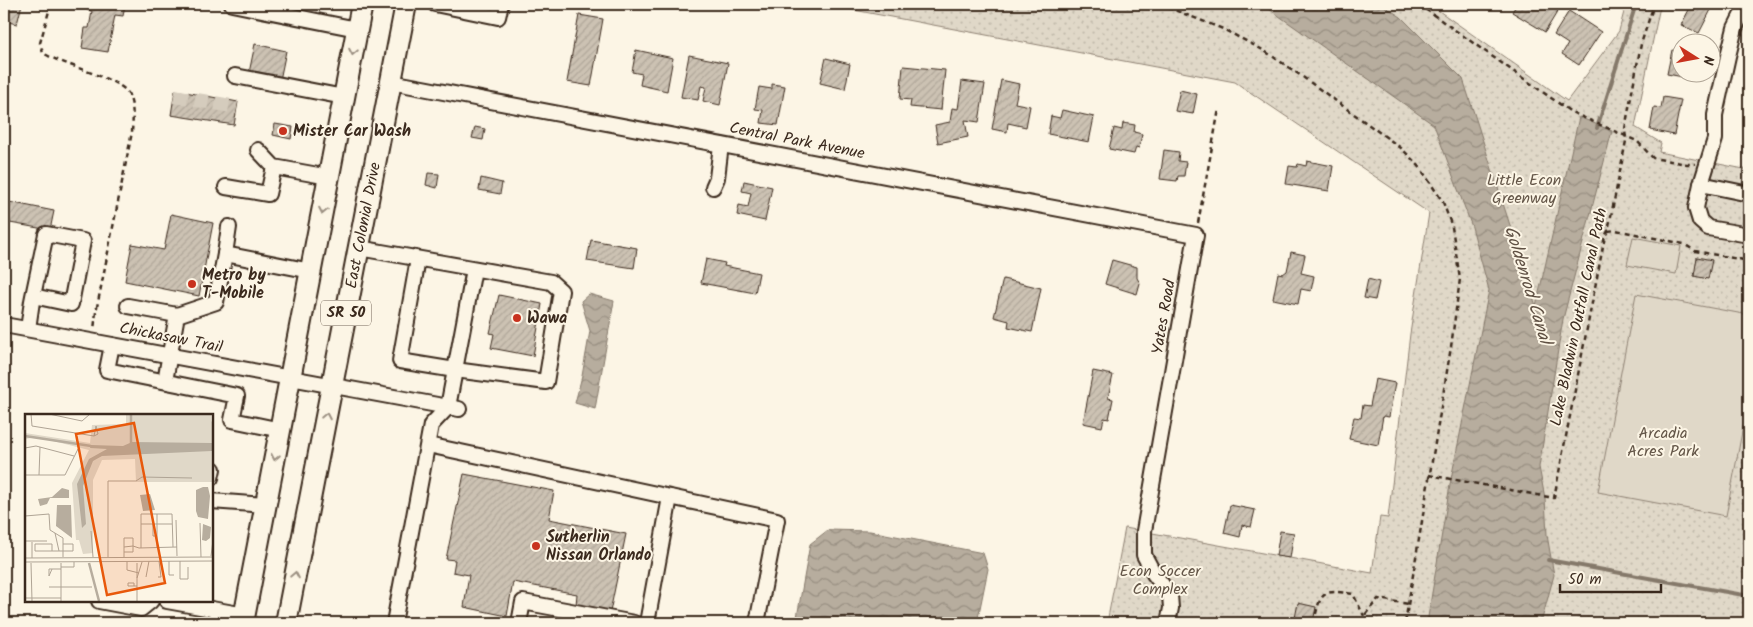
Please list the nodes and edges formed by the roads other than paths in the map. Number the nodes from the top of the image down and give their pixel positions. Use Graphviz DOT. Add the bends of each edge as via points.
graph roads {
  1 [pos="232,4"];
  2 [pos="362,4"];
  3 [pos="394,4"];
  4 [pos="406,4"];
  5 [pos="434,4"];
  6 [pos="501,4"];
  7 [pos="1747,4"];
  8 [pos="357,29"];
  9 [pos="235,76"];
  10 [pos="391,82"];
  11 [pos="344,97"];
  12 [pos="721,145"];
  13 [pos="258,150"];
  14 [pos="274,167"];
  15 [pos="329,177"];
  16 [pos="1700,184"];
  17 [pos="713,186"];
  18 [pos="226,187"];
  19 [pos="1749,194"];
  20 [pos="229,226"];
  21 [pos="1196,234"];
  22 [pos="1749,235"];
  23 [pos="359,248"];
  24 [pos="225,254"];
  25 [pos="418,258"];
  26 [pos="474,269"];
  27 [pos="311,271"];
  28 [pos="33,296"];
  29 [pos="128,306"];
  30 [pos="177,315"];
  31 [pos="4,324"];
  32 [pos="28,329"];
  33 [pos="112,344"];
  34 [pos="170,355"];
  35 [pos="455,370"];
  36 [pos="291,379"];
  37 [pos="165,382"];
  38 [pos="332,386"];
  39 [pos="453,408"];
  40 [pos="281,430"];
  41 [pos="428,445"];
  42 [pos="670,497"];
  43 [pos="212,500"];
  44 [pos="266,505"];
  45 [pos="104,602"];
  46 [pos="150,602"];
  47 [pos="171,602"];
  48 [pos="244,619"];
  49 [pos="286,623"];
  50 [pos="398,623"];
  51 [pos="519,623"];
  52 [pos="634,623"];
  53 [pos="647,623"];
  54 [pos="757,623"];
  55 [pos="1168,623"];
  1 -- 8 [label="street"];
  2 -- 8 [label="highway, SR 50"];
  3 -- 10 [label="highway"];
  4 -- 10 [label="highway, East Colonial Drive / SR 50"];
  5 -- 6 [label="street" via="498,17"];
  7 -- 16 [label="street" via="1735,28 1715,115 1715,139"];
  8 -- 11 [label="highway, SR 50, one-way"];
  9 -- 11 [label="street"];
  10 -- 12 [label="street, Central Park Avenue"];
  10 -- 23 [label="highway, East Colonial Drive / SR 50"];
  11 -- 15 [label="highway, SR 50"];
  12 -- 17 [label="street"];
  12 -- 21 [label="street, Central Park Avenue"];
  13 -- 14 [label="street"];
  14 -- 15 [label="street"];
  14 -- 18 [label="street" via="268,194"];
  15 -- 27 [label="highway, SR 50, one-way"];
  16 -- 19 [label="street"];
  16 -- 22 [label="street" via="1696,208 1700,220 1708,228"];
  20 -- 24 [label="street"];
  21 -- 55 [label="street, Yates Road" via="1144,531 1144,555 1170,595"];
  23 -- 25 [label="street"];
  23 -- 38 [label="highway, East Colonial Drive / SR 50"];
  24 -- 27 [label="street"];
  24 -- 30 [label="street" via="216,302"];
  25 -- 26 [label="street"];
  25 -- 35 [label="street" via="400,362"];
  26 -- 35 [label="street"];
  26 -- 35 [label="street" via="551,282 561,291 546,382"];
  27 -- 36 [label="highway, SR 50"];
  28 -- 28 [label="street" via="46,234 82,241 72,304"];
  28 -- 32 [label="street"];
  29 -- 30 [label="street"];
  30 -- 34 [label="street"];
  31 -- 32 [label="street, Chickasaw Trail"];
  32 -- 33 [label="street, Chickasaw Trail"];
  33 -- 34 [label="street, Chickasaw Trail"];
  33 -- 37 [label="street" via="107,370"];
  34 -- 36 [label="street, Chickasaw Trail"];
  34 -- 37 [label="street"];
  35 -- 39 [label="street"];
  36 -- 38 [label="street, Chickasaw Trail"];
  36 -- 40 [label="highway, SR 50"];
  37 -- 40 [label="street" via="237,396 232,420"];
  38 -- 39 [label="street, Chickasaw Trail"];
  49 -- 38 [label="highway, East Colonial Drive / SR 50, one-way"];
  39 -- 41 [label="street" via="431,425"];
  40 -- 44 [label="highway, SR 50, one-way"];
  41 -- 42 [label="street"];
  41 -- 50 [label="street"];
  42 -- 53 [label="street"];
  42 -- 54 [label="street" via="777,520"];
  43 -- 44 [label="street"];
  44 -- 48 [label="highway, SR 50"];
  45 -- 46 [label="street" via="141,609"];
  47 -- 48 [label="street"];
  51 -- 52 [label="street" via="523,602"];
}
